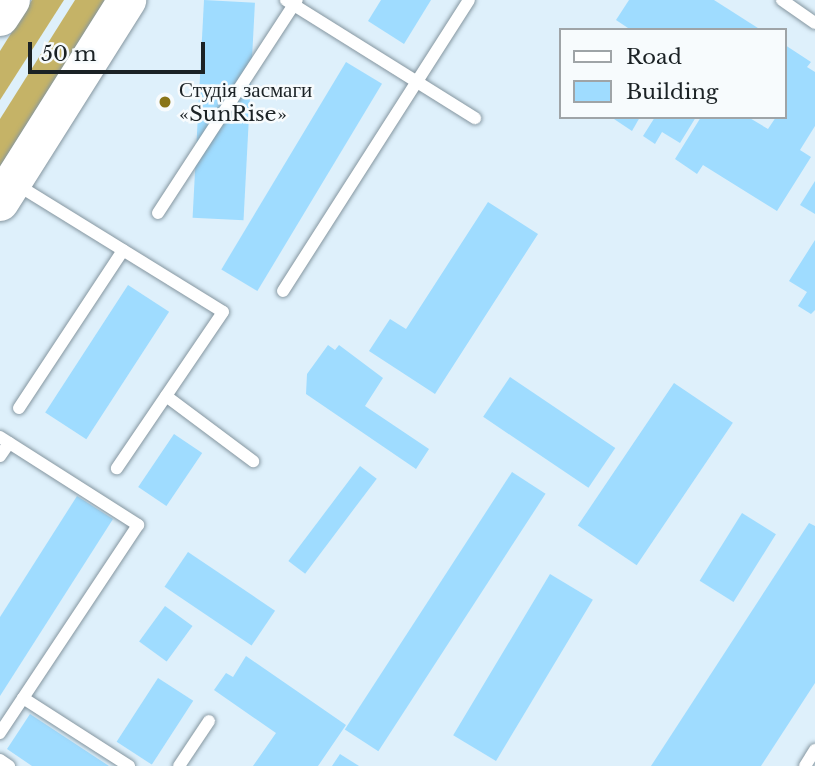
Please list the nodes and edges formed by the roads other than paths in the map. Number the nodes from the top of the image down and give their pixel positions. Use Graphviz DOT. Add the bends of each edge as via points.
graph roads {
  1 [pos="10,0"];
  2 [pos="127,0"];
  3 [pos="469,0"];
  4 [pos="782,0"];
  5 [pos="293,2"];
  6 [pos="0,17"];
  7 [pos="815,23"];
  8 [pos="417,82"];
  9 [pos="475,118"];
  10 [pos="7,192"];
  11 [pos="158,213"];
  12 [pos="123,250"];
  13 [pos="282,291"];
  14 [pos="166,396"];
  15 [pos="19,408"];
  16 [pos="5,440"];
  17 [pos="0,456"];
  18 [pos="253,461"];
  19 [pos="117,468"];
  20 [pos="23,698"];
  21 [pos="209,721"];
  22 [pos="0,733"];
  23 [pos="815,750"];
  24 [pos="0,760"];
  25 [pos="9,766"];
  26 [pos="129,766"];
  27 [pos="179,766"];
  28 [pos="805,766"];
  1 -- 6 [label="main road"];
  2 -- 10 [label="main road"];
  3 -- 8 [label="lane"];
  4 -- 7 [label="lane"];
  5 -- 8 [label="lane"];
  5 -- 11 [label="lane"];
  8 -- 9 [label="lane"];
  8 -- 13 [label="lane"];
  10 -- 12 [label="lane"];
  12 -- 14 [label="lane" via="223,312"];
  12 -- 15 [label="lane"];
  14 -- 18 [label="lane"];
  14 -- 19 [label="lane"];
  16 -- 17 [label="lane"];
  16 -- 20 [label="lane" via="138,525"];
  20 -- 22 [label="lane"];
  20 -- 26 [label="lane"];
  21 -- 27 [label="lane"];
  23 -- 28 [label="lane"];
  24 -- 25 [label="lane"];
}
